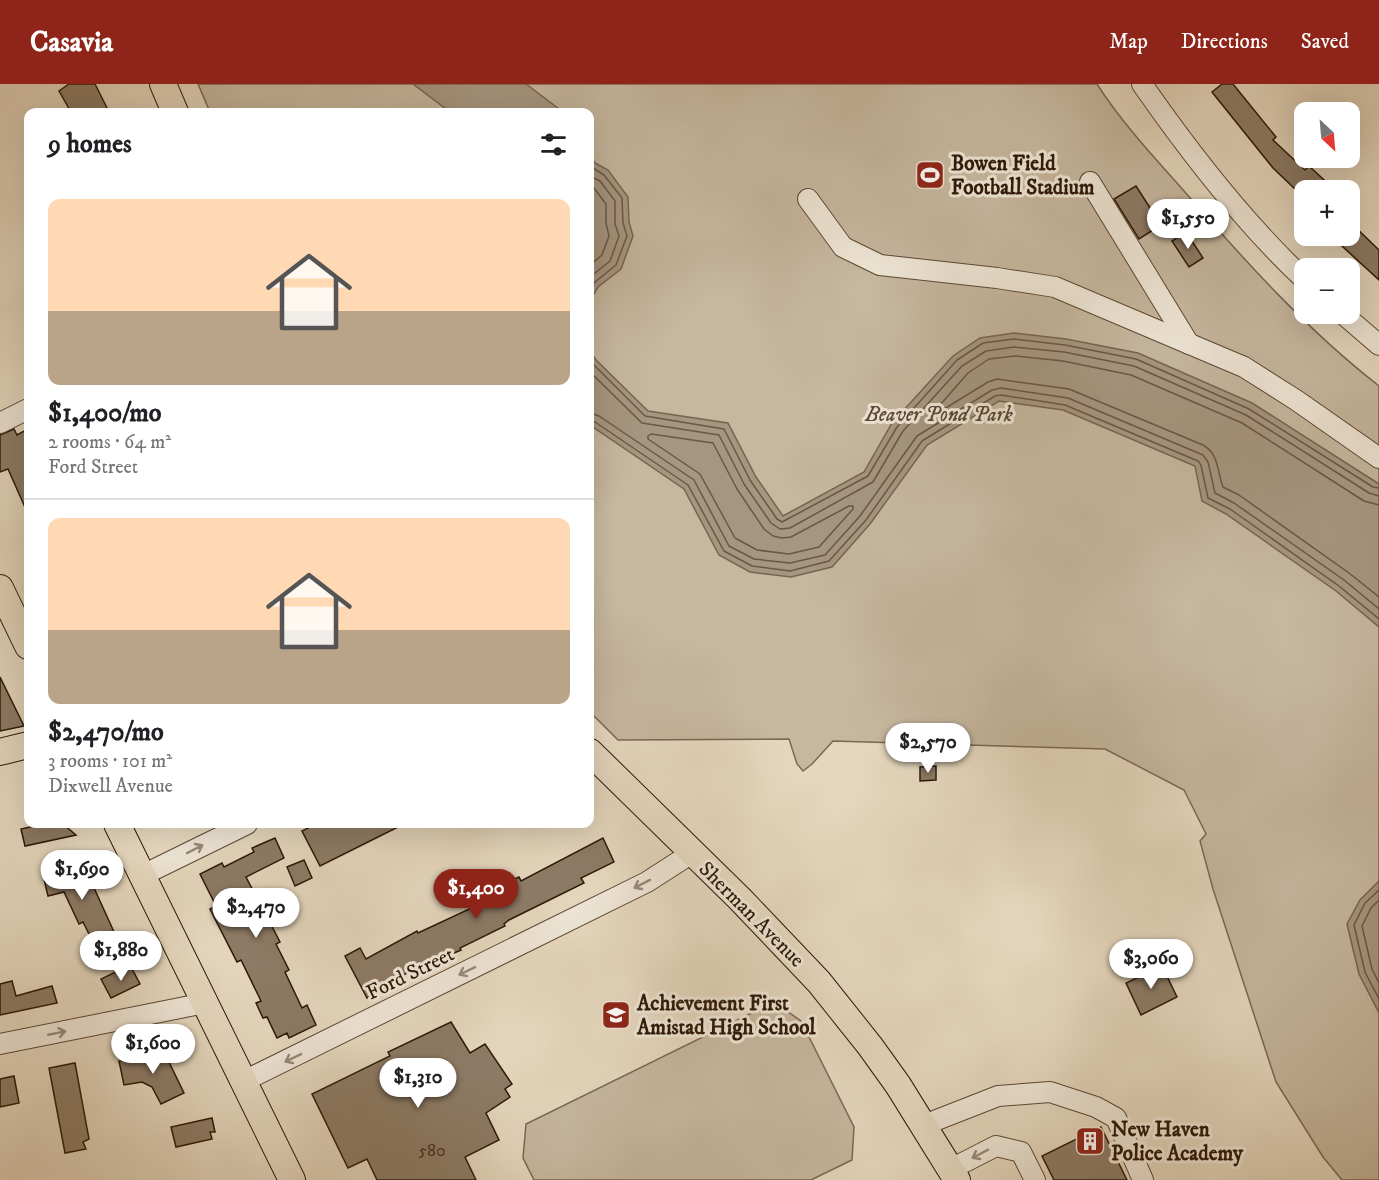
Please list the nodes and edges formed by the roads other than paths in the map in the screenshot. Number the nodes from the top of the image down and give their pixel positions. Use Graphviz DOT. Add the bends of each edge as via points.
graph roads {
  1 [pos="163,84"];
  2 [pos="1142,84"];
  3 [pos="173,108"];
  4 [pos="1090,182"];
  5 [pos="808,200"];
  6 [pos="1294,268"];
  7 [pos="1354,324"];
  8 [pos="1189,344"];
  9 [pos="1379,345"];
  10 [pos="24,411"];
  11 [pos="0,423"];
  12 [pos="1379,458"];
  13 [pos="0,588"];
  14 [pos="24,638"];
  15 [pos="24,746"];
  16 [pos="0,752"];
  17 [pos="594,756"];
  18 [pos="119,828"];
  19 [pos="239,828"];
  20 [pos="692,853"];
  21 [pos="143,875"];
  22 [pos="205,1003"];
  23 [pos="0,1044"];
  24 [pos="244,1082"];
  25 [pos="924,1125"];
  26 [pos="954,1175"];
  27 [pos="292,1180"];
  28 [pos="1035,1180"];
  29 [pos="1143,1180"];
  1 -- 3 [label="main road"];
  2 -- 6 [label="street" via="1188,149"];
  4 -- 8 [label="street"];
  5 -- 8 [label="street" via="843,247 880,265 1055,287"];
  7 -- 9 [label="street"];
  8 -- 12 [label="street" via="1244,367"];
  10 -- 11 [label="street"];
  13 -- 14 [label="main road"];
  15 -- 16 [label="main road"];
  17 -- 20 [label="main road, Sherman Avenue"];
  18 -- 21 [label="main road"];
  21 -- 19 [label="street, one-way"];
  20 -- 24 [label="street, Ford Street, one-way" via="647,882"];
  20 -- 25 [label="main road, Sherman Avenue" via="819,982 870,1046"];
  21 -- 22 [label="main road"];
  23 -- 22 [label="street, one-way"];
  22 -- 24 [label="main road"];
  24 -- 27 [label="main road"];
  25 -- 26 [label="main road, Sherman Avenue"];
  25 -- 29 [label="street" via="998,1096 1050,1092 1116,1118"];
  28 -- 26 [label="street, one-way" via="1021,1152 996,1146"];
}
